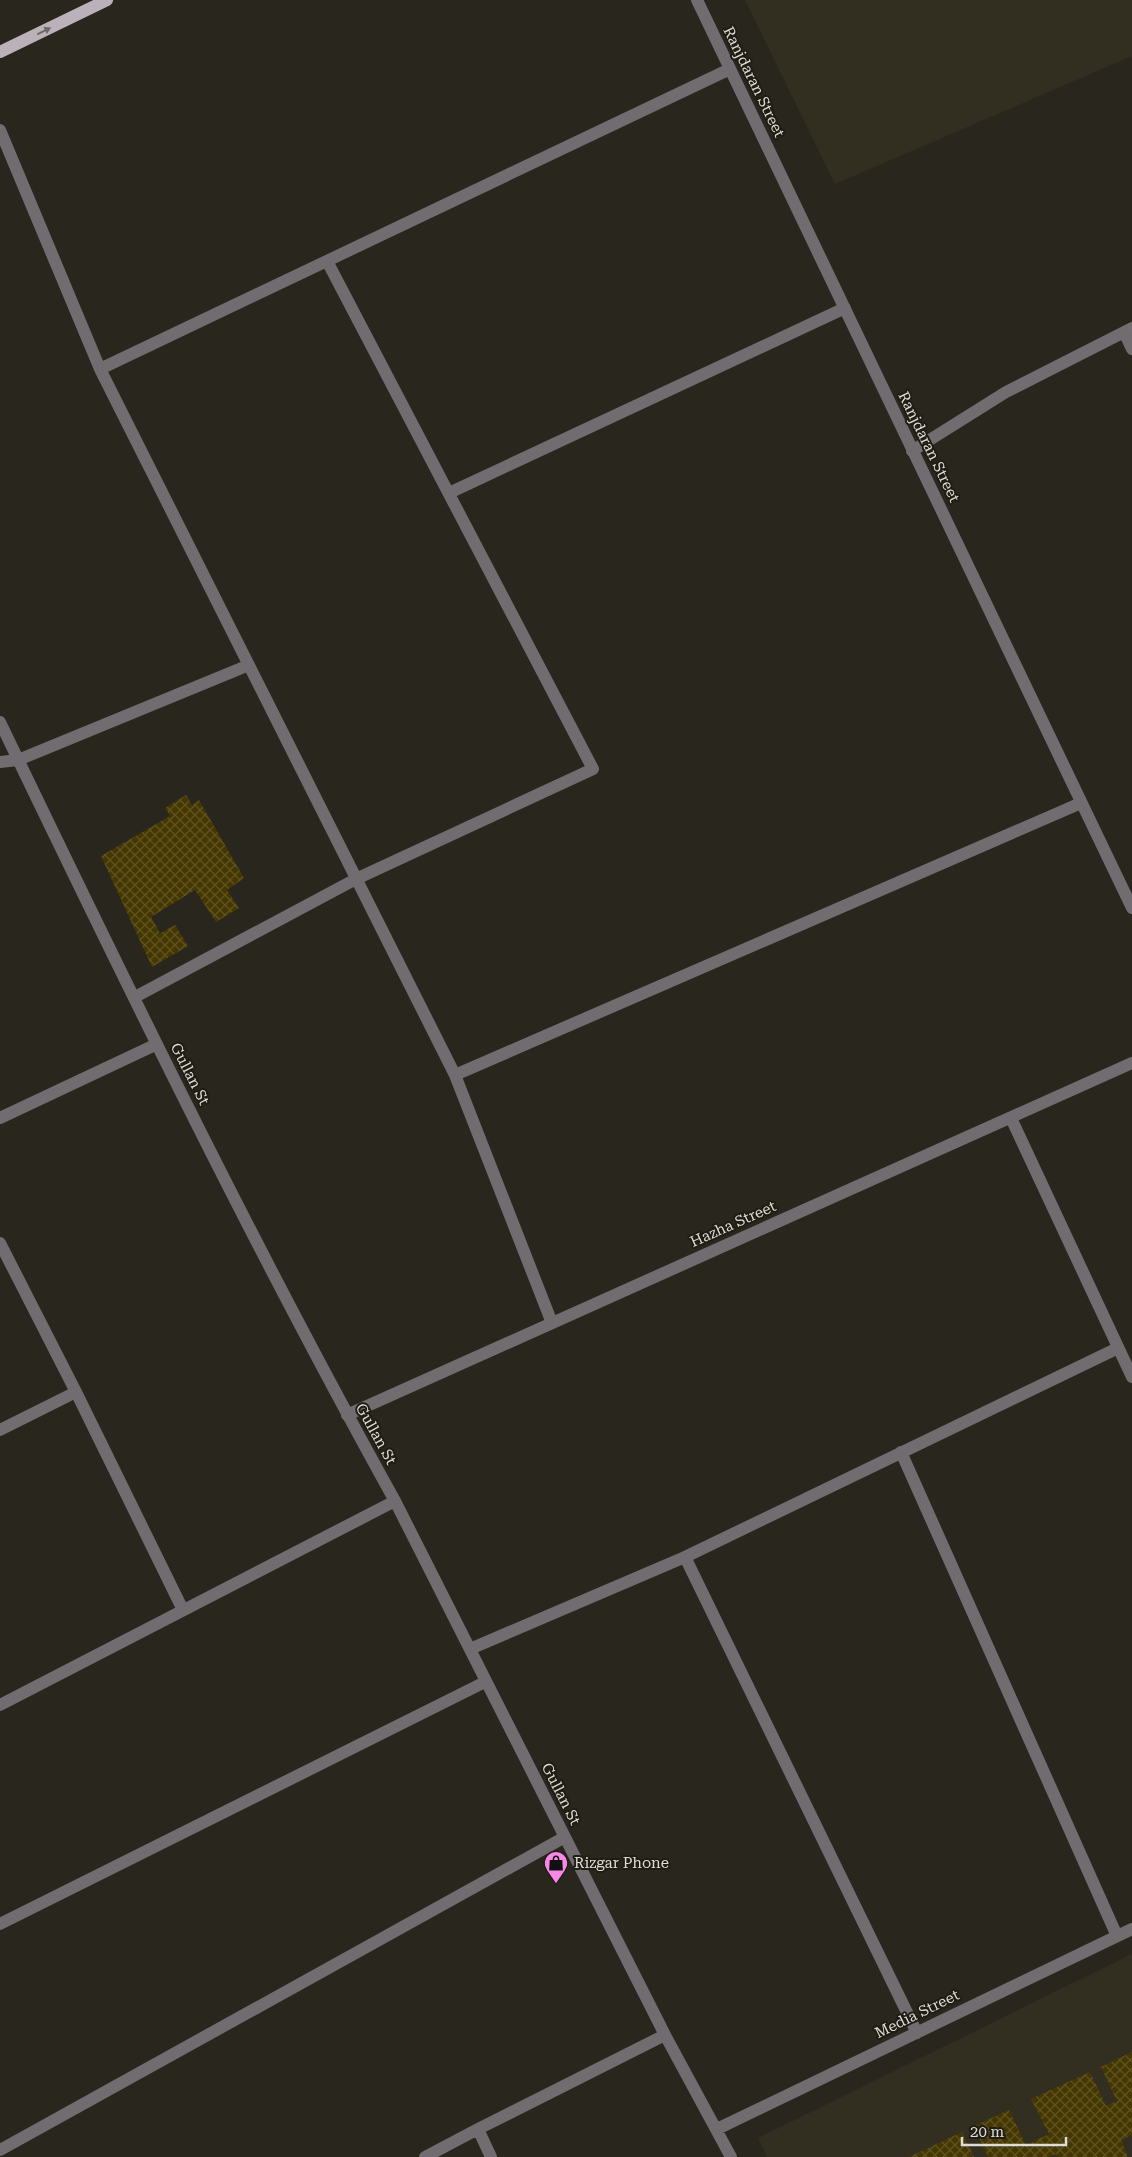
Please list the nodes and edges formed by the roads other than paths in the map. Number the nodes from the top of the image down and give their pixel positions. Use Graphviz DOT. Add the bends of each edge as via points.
graph roads {
  1 [pos="107,0"];
  2 [pos="697,0"];
  3 [pos="86,5"];
  4 [pos="0,52"];
  5 [pos="730,69"];
  6 [pos="0,130"];
  7 [pos="327,261"];
  8 [pos="845,308"];
  9 [pos="1128,330"];
  10 [pos="1132,349"];
  11 [pos="100,369"];
  12 [pos="912,450"];
  13 [pos="449,493"];
  14 [pos="249,665"];
  15 [pos="0,722"];
  16 [pos="18,760"];
  17 [pos="0,762"];
  18 [pos="1081,803"];
  19 [pos="356,879"];
  20 [pos="1132,908"];
  21 [pos="135,997"];
  22 [pos="157,1044"];
  23 [pos="1132,1063"];
  24 [pos="455,1075"];
  25 [pos="0,1118"];
  26 [pos="1011,1118"];
  27 [pos="0,1243"];
  28 [pos="552,1324"];
  29 [pos="1118,1348"];
  30 [pos="1132,1377"];
  31 [pos="76,1392"];
  32 [pos="347,1415"];
  33 [pos="0,1430"];
  34 [pos="901,1452"];
  35 [pos="395,1501"];
  36 [pos="685,1556"];
  37 [pos="183,1610"];
  38 [pos="470,1649"];
  39 [pos="485,1682"];
  40 [pos="0,1706"];
  41 [pos="565,1837"];
  42 [pos="0,1924"];
  43 [pos="1132,1929"];
  44 [pos="1117,1936"];
  45 [pos="917,2033"];
  46 [pos="665,2035"];
  47 [pos="478,2128"];
  48 [pos="716,2129"];
  49 [pos="0,2150"];
  50 [pos="425,2157"];
  51 [pos="491,2157"];
  52 [pos="731,2157"];
  1 -- 3 [label="main road"];
  2 -- 5 [label="street, Ranjdaran Street"];
  4 -- 3 [label="main road, one-way"];
  5 -- 7 [label="street"];
  5 -- 8 [label="street, Ranjdaran Street"];
  6 -- 11 [label="street"];
  7 -- 11 [label="street"];
  7 -- 13 [label="street"];
  8 -- 12 [label="street, Ranjdaran Street"];
  8 -- 13 [label="street"];
  9 -- 10 [label="street"];
  9 -- 12 [label="street" via="1006,392"];
  11 -- 14 [label="street"];
  12 -- 18 [label="street, Ranjdaran Street"];
  13 -- 19 [label="street" via="593,769"];
  14 -- 16 [label="street"];
  14 -- 19 [label="street"];
  15 -- 16 [label="street, Gullan St"];
  16 -- 17 [label="street"];
  16 -- 21 [label="street, Gullan St"];
  18 -- 20 [label="street, Ranjdaran Street"];
  18 -- 24 [label="street"];
  19 -- 21 [label="street"];
  19 -- 24 [label="street"];
  21 -- 22 [label="street, Gullan St"];
  22 -- 25 [label="street"];
  22 -- 32 [label="street, Gullan St"];
  23 -- 26 [label="street, Hazha Street"];
  24 -- 28 [label="street"];
  26 -- 28 [label="street, Hazha Street"];
  26 -- 29 [label="street"];
  27 -- 31 [label="street"];
  28 -- 32 [label="street, Hazha Street"];
  29 -- 30 [label="street"];
  29 -- 34 [label="street"];
  31 -- 33 [label="street"];
  31 -- 37 [label="street"];
  32 -- 35 [label="street, Gullan St"];
  34 -- 36 [label="street"];
  34 -- 44 [label="street"];
  35 -- 37 [label="street"];
  35 -- 38 [label="street, Gullan St"];
  36 -- 38 [label="street"];
  36 -- 45 [label="street"];
  37 -- 40 [label="street"];
  38 -- 39 [label="street, Gullan St"];
  39 -- 41 [label="street, Gullan St"];
  39 -- 42 [label="street"];
  41 -- 46 [label="street, Gullan St"];
  41 -- 49 [label="street"];
  43 -- 44 [label="street, Media Street"];
  44 -- 45 [label="street, Media Street"];
  45 -- 48 [label="street, Media Street"];
  46 -- 47 [label="street"];
  46 -- 48 [label="street, Gullan St"];
  47 -- 50 [label="street"];
  47 -- 51 [label="street"];
  48 -- 52 [label="street, Gullan St"];
}
